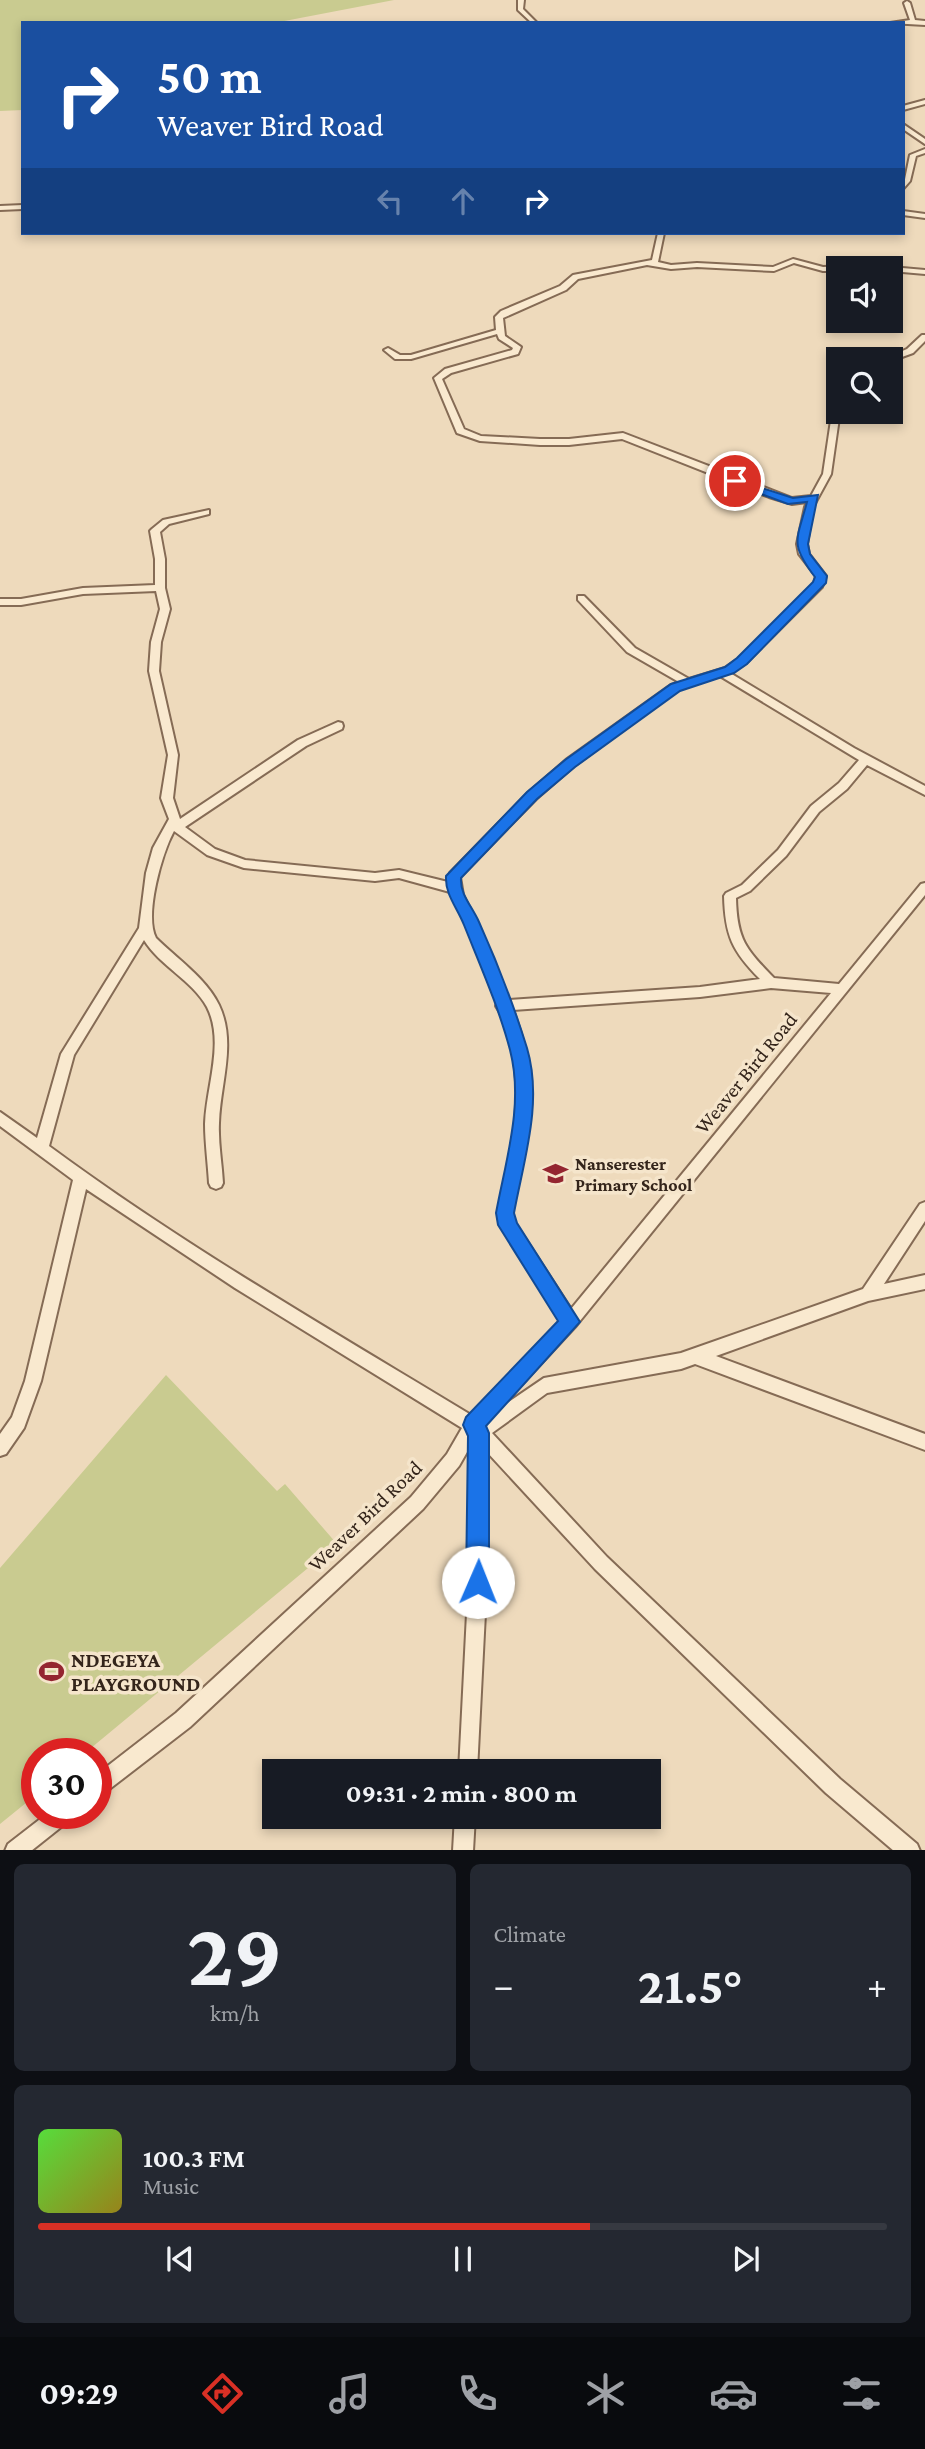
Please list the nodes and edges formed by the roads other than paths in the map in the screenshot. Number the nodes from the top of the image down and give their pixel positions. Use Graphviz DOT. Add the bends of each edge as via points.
graph roads {
  1 [pos="521,0"];
  2 [pos="906,3"];
  3 [pos="533,21"];
  4 [pos="905,22"];
  5 [pos="913,22"];
  6 [pos="925,23"];
  7 [pos="925,102"];
  8 [pos="905,107"];
  9 [pos="905,127"];
  10 [pos="925,142"];
  11 [pos="925,151"];
  12 [pos="905,183"];
  13 [pos="21,207"];
  14 [pos="0,208"];
  15 [pos="905,213"];
  16 [pos="925,216"];
  17 [pos="661,235"];
  18 [pos="649,263"];
  19 [pos="826,269"];
  20 [pos="903,270"];
  21 [pos="925,272"];
  22 [pos="500,331"];
  23 [pos="925,337"];
  24 [pos="388,350"];
  25 [pos="903,354"];
  26 [pos="834,424"];
  27 [pos="814,498"];
  28 [pos="206,512"];
  29 [pos="160,588"];
  30 [pos="581,598"];
  31 [pos="0,602"];
  32 [pos="720,672"];
  33 [pos="687,682"];
  34 [pos="338,726"];
  35 [pos="866,759"];
  36 [pos="925,792"];
  37 [pos="175,823"];
  38 [pos="925,887"];
  39 [pos="453,888"];
  40 [pos="145,929"];
  41 [pos="771,983"];
  42 [pos="843,989"];
  43 [pos="502,1006"];
  44 [pos="0,1118"];
  45 [pos="41,1148"];
  46 [pos="81,1178"];
  47 [pos="216,1183"];
  48 [pos="925,1209"];
  49 [pos="925,1282"];
  50 [pos="868,1294"];
  51 [pos="570,1322"];
  52 [pos="695,1356"];
  53 [pos="476,1429"];
  54 [pos="925,1442"];
  55 [pos="0,1448"];
  56 [pos="469,1759"];
  57 [pos="112,1775"];
  58 [pos="42,1829"];
  59 [pos="464,1829"];
  60 [pos="15,1850"];
  61 [pos="463,1850"];
  62 [pos="911,1850"];
  1 -- 3 [label="street" via="520,9"];
  2 -- 5 [label="street"];
  4 -- 5 [label="street"];
  5 -- 6 [label="street"];
  7 -- 8 [label="street"];
  9 -- 10 [label="street"];
  11 -- 12 [label="street" via="913,155"];
  13 -- 14 [label="street"];
  15 -- 16 [label="street"];
  17 -- 18 [label="street" via="657,259"];
  18 -- 19 [label="street" via="774,269 793,261"];
  18 -- 22 [label="street" via="576,276 563,288 504,313 499,317"];
  20 -- 21 [label="street"];
  22 -- 24 [label="street" via="411,357 398,357"];
  22 -- 27 [label="street" via="502,338 517,347 515,352 438,378 460,431 480,438 540,442 623,436 772,495 792,501"];
  23 -- 25 [label="street"];
  26 -- 27 [label="street" via="827,474"];
  27 -- 32 [label="street" via="802,544 821,576 819,583 742,661"];
  28 -- 29 [label="street" via="166,523 155,531"];
  29 -- 31 [label="street" via="83,591"];
  29 -- 37 [label="street" via="165,609 154,671 173,755 167,798"];
  30 -- 33 [label="street" via="631,650"];
  32 -- 33 [label="street"];
  32 -- 35 [label="street"];
  33 -- 39 [label="street" via="570,763 532,796 463,864 454,876"];
  34 -- 37 [label="street" via="302,743"];
  35 -- 36 [label="street"];
  35 -- 41 [label="street" via="815,809 782,853 746,888 730,896 730,929 739,950"];
  37 -- 39 [label="street" via="189,839 244,864 375,877 399,874"];
  37 -- 40 [label="street" via="159,848"];
  38 -- 42 [label="street, Weaver Bird Road"];
  39 -- 43 [label="street" via="471,921"];
  40 -- 45 [label="street" via="68,1055"];
  40 -- 47 [label="street" via="213,1006 220,1029 212,1123"];
  41 -- 42 [label="street"];
  41 -- 43 [label="street"];
  42 -- 51 [label="street, Weaver Bird Road"];
  43 -- 51 [label="street" via="519,1049 525,1106 505,1213 508,1225"];
  44 -- 45 [label="street"];
  45 -- 46 [label="street"];
  46 -- 53 [label="street"];
  46 -- 55 [label="street" via="33,1381 18,1422"];
  48 -- 50 [label="street"];
  49 -- 50 [label="street"];
  50 -- 52 [label="street"];
  51 -- 53 [label="street, Weaver Bird Road"];
  52 -- 53 [label="street" via="544,1386"];
  52 -- 54 [label="street"];
  53 -- 56 [label="street" via="479,1554"];
  53 -- 57 [label="street, Weaver Bird Road" via="417,1503 183,1720"];
  53 -- 62 [label="street" via="601,1563 833,1786"];
  58 -- 60 [label="street"];
  59 -- 61 [label="street"];
}
